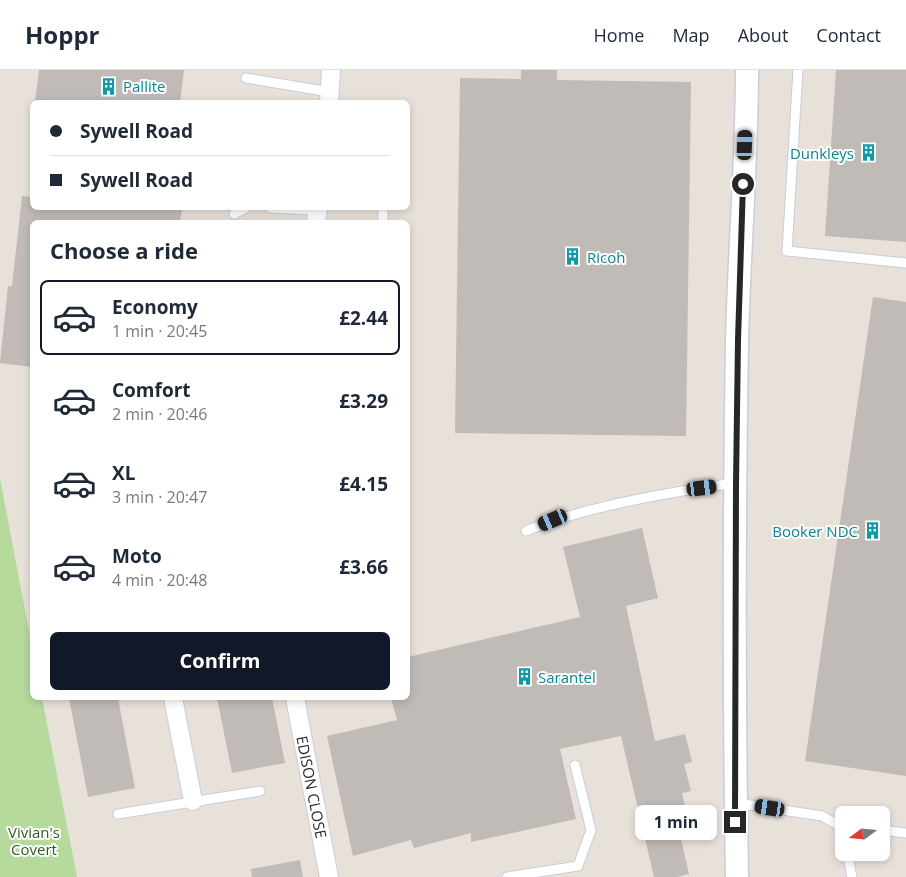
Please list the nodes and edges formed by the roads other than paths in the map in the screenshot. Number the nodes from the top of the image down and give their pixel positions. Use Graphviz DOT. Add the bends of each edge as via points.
graph roads {
  1 [pos="331,70"];
  2 [pos="747,70"];
  3 [pos="798,70"];
  4 [pos="246,78"];
  5 [pos="329,97"];
  6 [pos="242,210"];
  7 [pos="289,210"];
  8 [pos="317,213"];
  9 [pos="234,214"];
  10 [pos="906,263"];
  11 [pos="736,483"];
  12 [pos="526,531"];
  13 [pos="172,700"];
  14 [pos="296,700"];
  15 [pos="575,765"];
  16 [pos="260,791"];
  17 [pos="193,801"];
  18 [pos="735,802"];
  19 [pos="118,814"];
  20 [pos="835,822"];
  21 [pos="890,831"];
  22 [pos="906,833"];
  23 [pos="849,861"];
  24 [pos="329,877"];
  25 [pos="507,877"];
  26 [pos="737,877"];
  27 [pos="852,877"];
  1 -- 5 [label="street"];
  2 -- 11 [label="street"];
  3 -- 10 [label="lane" via="787,251"];
  4 -- 5 [label="lane"];
  6 -- 9 [label="lane"];
  7 -- 8 [label="lane"];
  11 -- 12 [label="lane" via="572,515"];
  11 -- 18 [label="street"];
  13 -- 17 [label="street"];
  14 -- 24 [label="street, EDISON CLOSE"];
  15 -- 25 [label="lane" via="591,830 578,866"];
  16 -- 17 [label="lane"];
  17 -- 19 [label="lane"];
  18 -- 20 [label="lane" via="822,816"];
  18 -- 26 [label="street"];
  21 -- 22 [label="lane"];
  23 -- 27 [label="lane"];
}
